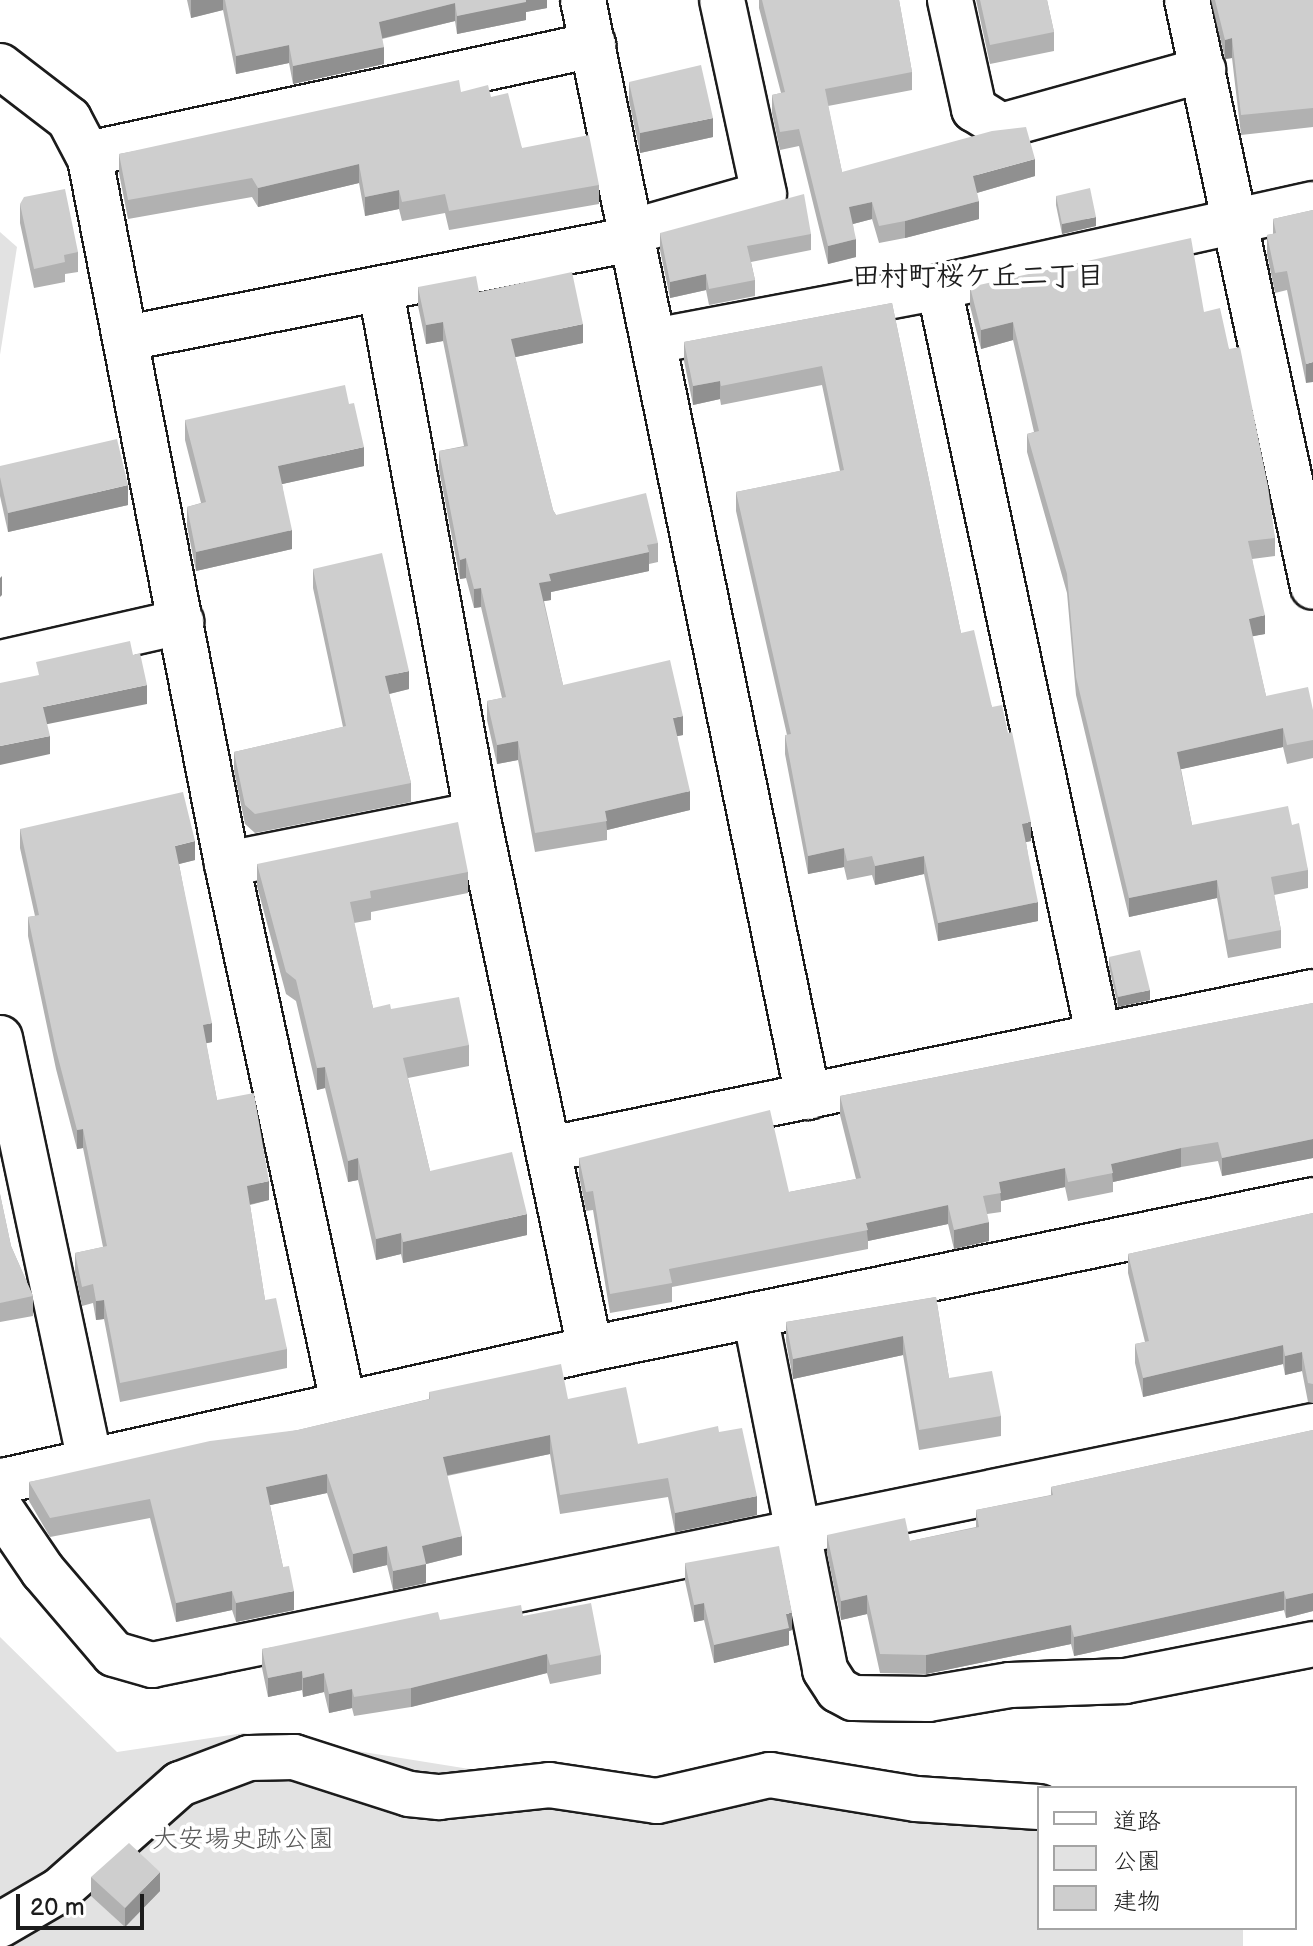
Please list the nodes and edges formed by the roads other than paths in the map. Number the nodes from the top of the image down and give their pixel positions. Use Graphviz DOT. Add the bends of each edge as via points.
graph roads {
  1 [pos="583,0"];
  2 [pos="722,0"];
  3 [pos="950,0"];
  4 [pos="1187,0"];
  5 [pos="593,45"];
  6 [pos="0,66"];
  7 [pos="1203,70"];
  8 [pos="88,154"];
  9 [pos="1313,204"];
  10 [pos="1235,221"];
  11 [pos="631,236"];
  12 [pos="939,287"];
  13 [pos="381,291"];
  14 [pos="127,338"];
  15 [pos="654,341"];
  16 [pos="1300,445"];
  17 [pos="1313,587"];
  18 [pos="181,622"];
  19 [pos="0,663"];
  20 [pos="477,814"];
  21 [pos="227,864"];
  22 [pos="1313,992"];
  23 [pos="0,1038"];
  24 [pos="1099,1038"];
  25 [pos="808,1097"];
  26 [pos="550,1149"];
  27 [pos="1313,1200"];
  28 [pos="755,1315"];
  29 [pos="590,1349"];
  30 [pos="344,1407"];
  31 [pos="1313,1426"];
  32 [pos="90,1463"];
  33 [pos="0,1489"];
  34 [pos="0,1508"];
  35 [pos="797,1531"];
  36 [pos="1313,1644"];
  37 [pos="1037,1807"];
  38 [pos="0,1925"];
  1 -- 5 [label="street"];
  2 -- 11 [label="street" via="764,194"];
  3 -- 7 [label="street" via="974,109 1001,126"];
  4 -- 7 [label="street"];
  5 -- 8 [label="street"];
  5 -- 11 [label="street"];
  6 -- 8 [label="street" via="69,119"];
  7 -- 10 [label="street"];
  8 -- 14 [label="street"];
  9 -- 10 [label="street"];
  10 -- 12 [label="street"];
  10 -- 16 [label="street"];
  11 -- 13 [label="street"];
  11 -- 15 [label="street"];
  12 -- 15 [label="street"];
  12 -- 24 [label="street"];
  13 -- 14 [label="street"];
  13 -- 20 [label="street"];
  14 -- 18 [label="street"];
  15 -- 25 [label="street"];
  16 -- 17 [label="street"];
  18 -- 19 [label="street"];
  18 -- 21 [label="street"];
  20 -- 21 [label="street"];
  20 -- 26 [label="street"];
  21 -- 30 [label="street"];
  22 -- 24 [label="street"];
  23 -- 32 [label="street"];
  24 -- 25 [label="street"];
  25 -- 26 [label="street"];
  26 -- 29 [label="street"];
  27 -- 28 [label="street"];
  28 -- 29 [label="street"];
  28 -- 35 [label="street"];
  29 -- 30 [label="street"];
  30 -- 32 [label="street"];
  31 -- 35 [label="street"];
  32 -- 33 [label="street" via="3,1481"];
  34 -- 35 [label="street" via="43,1571 114,1654 152,1665"];
  35 -- 36 [label="street" via="825,1670 838,1690 853,1698 928,1699 1010,1685 1125,1681"];
  37 -- 38 [label="street" via="916,1799 770,1775 657,1801 549,1785 457,1798 428,1796 294,1757 249,1758 180,1784 60,1890"];
}
